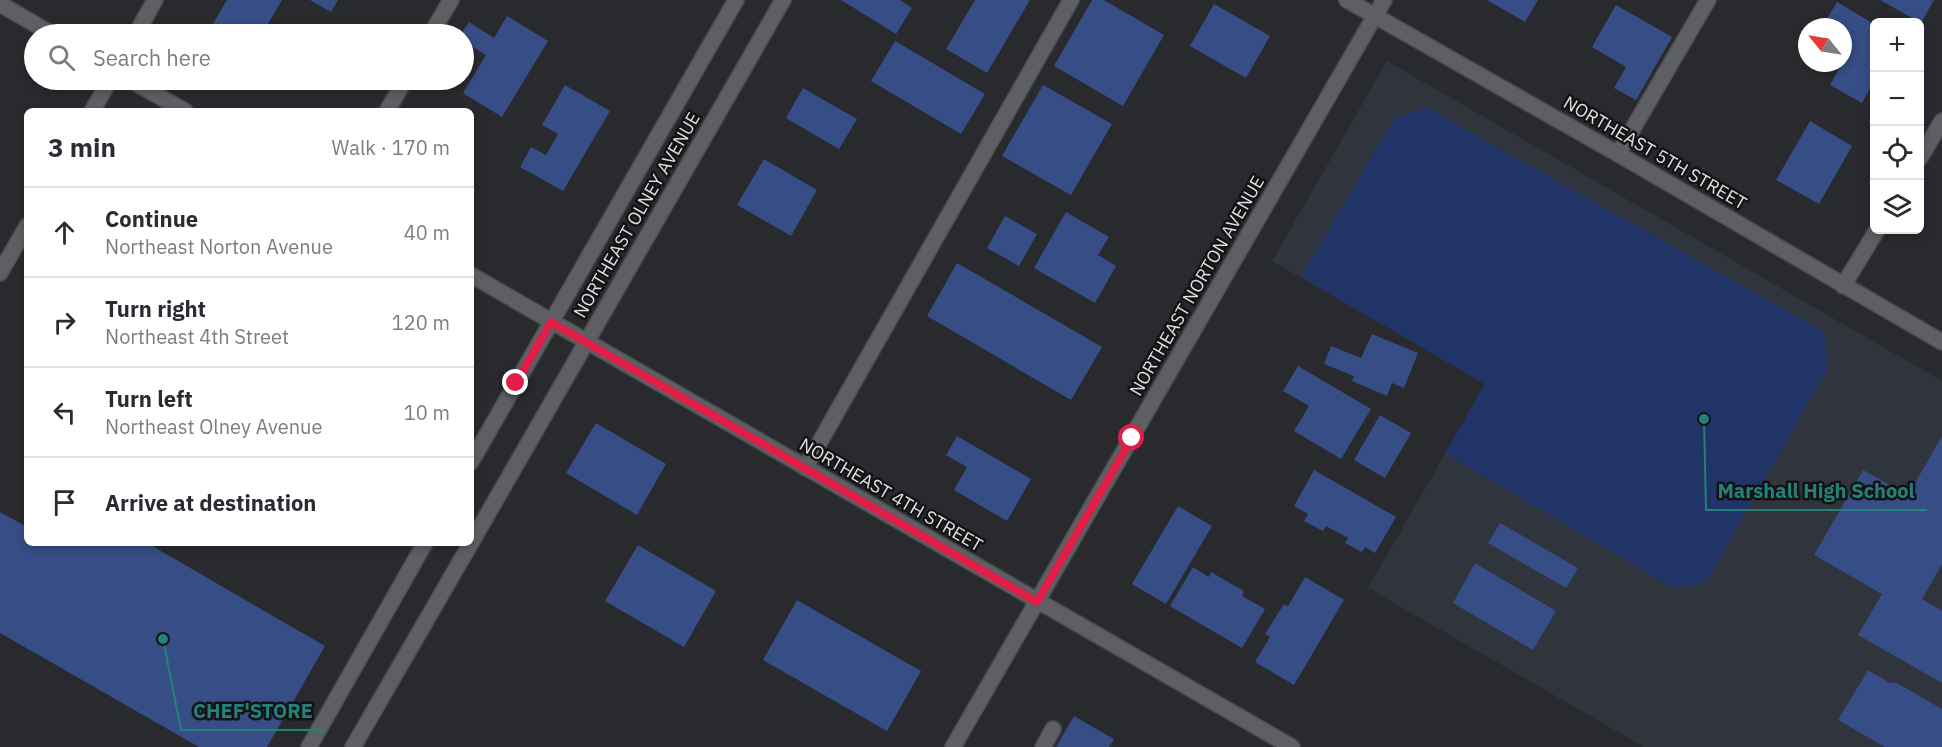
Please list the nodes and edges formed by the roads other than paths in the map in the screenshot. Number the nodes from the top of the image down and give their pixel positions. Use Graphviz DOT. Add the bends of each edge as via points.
graph roads {
  1 [pos="156,0"];
  2 [pos="451,0"];
  3 [pos="736,0"];
  4 [pos="783,0"];
  5 [pos="1071,0"];
  6 [pos="1347,0"];
  7 [pos="1384,0"];
  8 [pos="1708,0"];
  9 [pos="0,4"];
  10 [pos="1375,16"];
  11 [pos="35,24"];
  12 [pos="142,24"];
  13 [pos="437,24"];
  14 [pos="105,90"];
  15 [pos="148,90"];
  16 [pos="399,90"];
  17 [pos="95,108"];
  18 [pos="180,108"];
  19 [pos="389,108"];
  20 [pos="1942,121"];
  21 [pos="1924,151"];
  22 [pos="1618,154"];
  23 [pos="24,231"];
  24 [pos="1875,234"];
  25 [pos="0,273"];
  26 [pos="474,277"];
  27 [pos="1843,286"];
  28 [pos="551,322"];
  29 [pos="587,342"];
  30 [pos="1942,342"];
  31 [pos="474,457"];
  32 [pos="805,468"];
  33 [pos="474,538"];
  34 [pos="423,546"];
  35 [pos="469,546"];
  36 [pos="1037,602"];
  37 [pos="1053,729"];
  38 [pos="309,747"];
  39 [pos="353,747"];
  40 [pos="953,747"];
  41 [pos="1043,747"];
  42 [pos="1292,747"];
  1 -- 12 [label="street"];
  2 -- 13 [label="street"];
  3 -- 28 [label="street, NORTHEAST OLNEY AVENUE"];
  4 -- 29 [label="street, NORTHEAST OLNEY AVENUE"];
  5 -- 32 [label="street"];
  6 -- 10 [label="street, NORTHEAST 5TH STREET"];
  7 -- 10 [label="street, NORTHEAST NORTON AVENUE"];
  8 -- 22 [label="street"];
  9 -- 11 [label="street"];
  10 -- 22 [label="street, NORTHEAST 5TH STREET"];
  10 -- 36 [label="street, NORTHEAST NORTON AVENUE"];
  14 -- 17 [label="street"];
  15 -- 18 [label="street"];
  16 -- 19 [label="street"];
  20 -- 21 [label="street"];
  22 -- 27 [label="street, NORTHEAST 5TH STREET"];
  23 -- 25 [label="street"];
  24 -- 27 [label="street"];
  26 -- 28 [label="street, NORTHEAST 4TH STREET"];
  27 -- 30 [label="street, NORTHEAST 5TH STREET"];
  28 -- 29 [label="street, NORTHEAST 4TH STREET"];
  28 -- 31 [label="street, NORTHEAST OLNEY AVENUE"];
  29 -- 32 [label="street, NORTHEAST 4TH STREET"];
  29 -- 33 [label="street, NORTHEAST OLNEY AVENUE"];
  32 -- 36 [label="street, NORTHEAST 4TH STREET"];
  34 -- 38 [label="street"];
  35 -- 39 [label="street, NORTHEAST OLNEY AVENUE"];
  36 -- 40 [label="street, NORTHEAST NORTON AVENUE"];
  36 -- 42 [label="street, NORTHEAST 4TH STREET"];
  37 -- 41 [label="street"];
}
